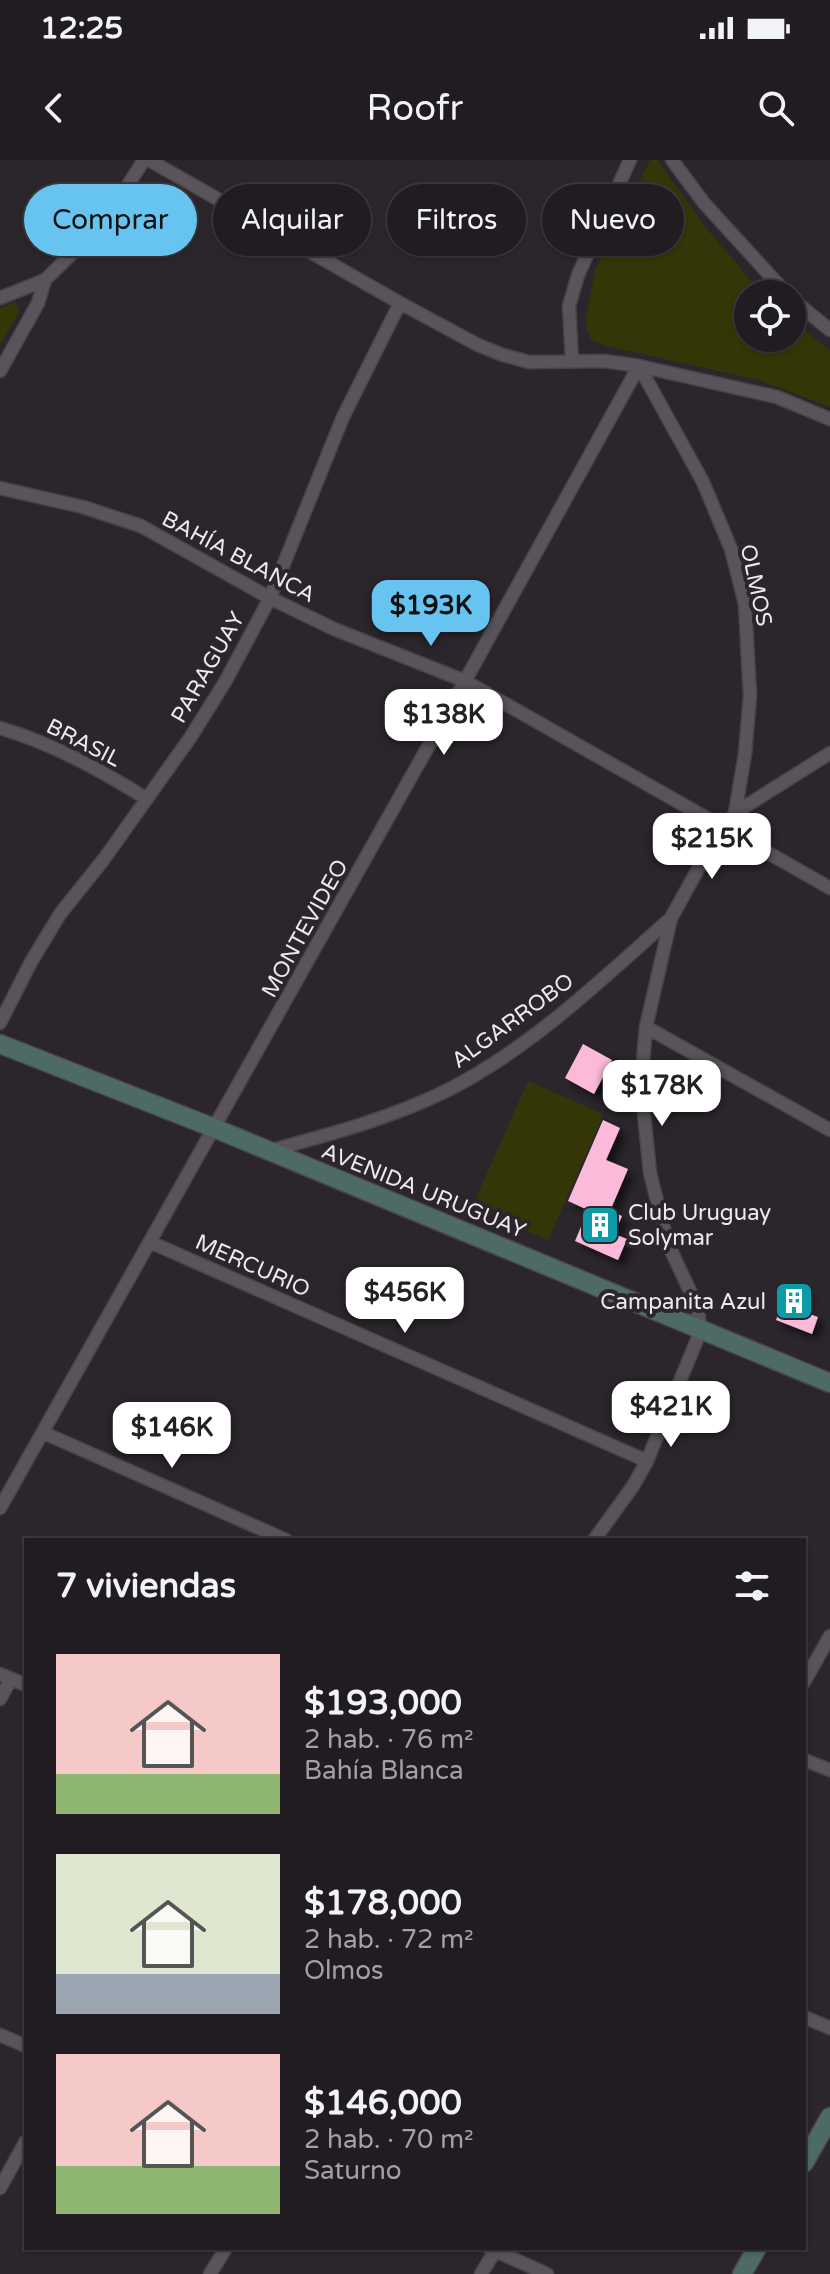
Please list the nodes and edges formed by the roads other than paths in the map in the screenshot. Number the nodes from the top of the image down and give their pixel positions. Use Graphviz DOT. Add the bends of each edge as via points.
graph roads {
  1 [pos="146,160"];
  2 [pos="630,160"];
  3 [pos="672,160"];
  4 [pos="45,280"];
  5 [pos="774,280"];
  6 [pos="0,298"];
  7 [pos="400,303"];
  8 [pos="806,310"];
  9 [pos="830,330"];
  10 [pos="572,360"];
  11 [pos="639,366"];
  12 [pos="0,371"];
  13 [pos="830,419"];
  14 [pos="0,488"];
  15 [pos="270,598"];
  16 [pos="465,681"];
  17 [pos="0,728"];
  18 [pos="830,753"];
  19 [pos="147,799"];
  20 [pos="735,813"];
  21 [pos="725,828"];
  22 [pos="830,888"];
  23 [pos="671,918"];
  24 [pos="0,1023"];
  25 [pos="646,1027"];
  26 [pos="0,1044"];
  27 [pos="214,1128"];
  28 [pos="830,1130"];
  29 [pos="267,1152"];
  30 [pos="150,1242"];
  31 [pos="701,1330"];
  32 [pos="830,1383"];
  33 [pos="44,1433"];
  34 [pos="647,1461"];
  35 [pos="0,1508"];
  36 [pos="281,1538"];
  37 [pos="595,1538"];
  38 [pos="830,1636"];
  39 [pos="5,1676"];
  40 [pos="806,1678"];
  41 [pos="24,1684"];
  42 [pos="0,1699"];
  43 [pos="806,1761"];
  44 [pos="830,1770"];
  45 [pos="806,2018"];
  46 [pos="830,2028"];
  47 [pos="0,2035"];
  48 [pos="24,2045"];
  49 [pos="830,2117"];
  50 [pos="24,2145"];
  51 [pos="806,2159"];
  52 [pos="0,2188"];
  53 [pos="225,2250"];
  54 [pos="493,2250"];
  55 [pos="496,2250"];
  56 [pos="756,2250"];
  57 [pos="210,2274"];
  58 [pos="481,2274"];
  59 [pos="547,2274"];
  60 [pos="742,2274"];
  1 -- 4 [label="street" via="105,221"];
  1 -- 7 [label="street"];
  2 -- 10 [label="street" via="575,285 569,306"];
  3 -- 5 [label="street"];
  4 -- 6 [label="street"];
  4 -- 12 [label="street"];
  7 -- 10 [label="street" via="503,355 529,362"];
  7 -- 15 [label="street, PARAGUAY" via="343,417"];
  8 -- 9 [label="street"];
  10 -- 11 [label="street"];
  11 -- 13 [label="street" via="777,397"];
  11 -- 16 [label="street, MONTEVIDEO"];
  11 -- 20 [label="street, OLMOS" via="703,482 731,549 745,604 750,696"];
  14 -- 15 [label="street, BAHÍA BLANCA" via="141,526"];
  15 -- 16 [label="street, BAHÍA BLANCA"];
  15 -- 19 [label="street, PARAGUAY" via="218,693"];
  16 -- 21 [label="street, BAHÍA BLANCA"];
  16 -- 27 [label="street, MONTEVIDEO"];
  17 -- 19 [label="street, BRASIL" via="71,755"];
  18 -- 20 [label="street"];
  19 -- 24 [label="street, PARAGUAY" via="60,914"];
  20 -- 21 [label="street, OLMOS"];
  21 -- 22 [label="street, BAHÍA BLANCA"];
  21 -- 23 [label="street, OLMOS"];
  23 -- 25 [label="street"];
  23 -- 29 [label="street, ALGARROBO" via="556,1017 447,1090"];
  25 -- 28 [label="street"];
  25 -- 31 [label="street" via="641,1084 650,1173 668,1244 697,1306"];
  26 -- 27 [label="street, AVENIDA URUGUAY"];
  27 -- 29 [label="street, AVENIDA URUGUAY"];
  27 -- 30 [label="street, MONTEVIDEO"];
  29 -- 31 [label="street, AVENIDA URUGUAY"];
  30 -- 33 [label="street, MONTEVIDEO"];
  30 -- 34 [label="street, MERCURIO"];
  31 -- 32 [label="street, AVENIDA URUGUAY"];
  31 -- 34 [label="street"];
  33 -- 35 [label="street, MONTEVIDEO"];
  33 -- 36 [label="street"];
  34 -- 37 [label="street"];
  38 -- 40 [label="street"];
  39 -- 41 [label="street"];
  39 -- 42 [label="street"];
  43 -- 44 [label="street"];
  45 -- 46 [label="street"];
  47 -- 48 [label="street"];
  49 -- 51 [label="street"];
  50 -- 52 [label="street"];
  53 -- 57 [label="street"];
  54 -- 58 [label="street"];
  55 -- 59 [label="street"];
  56 -- 60 [label="street"];
}
